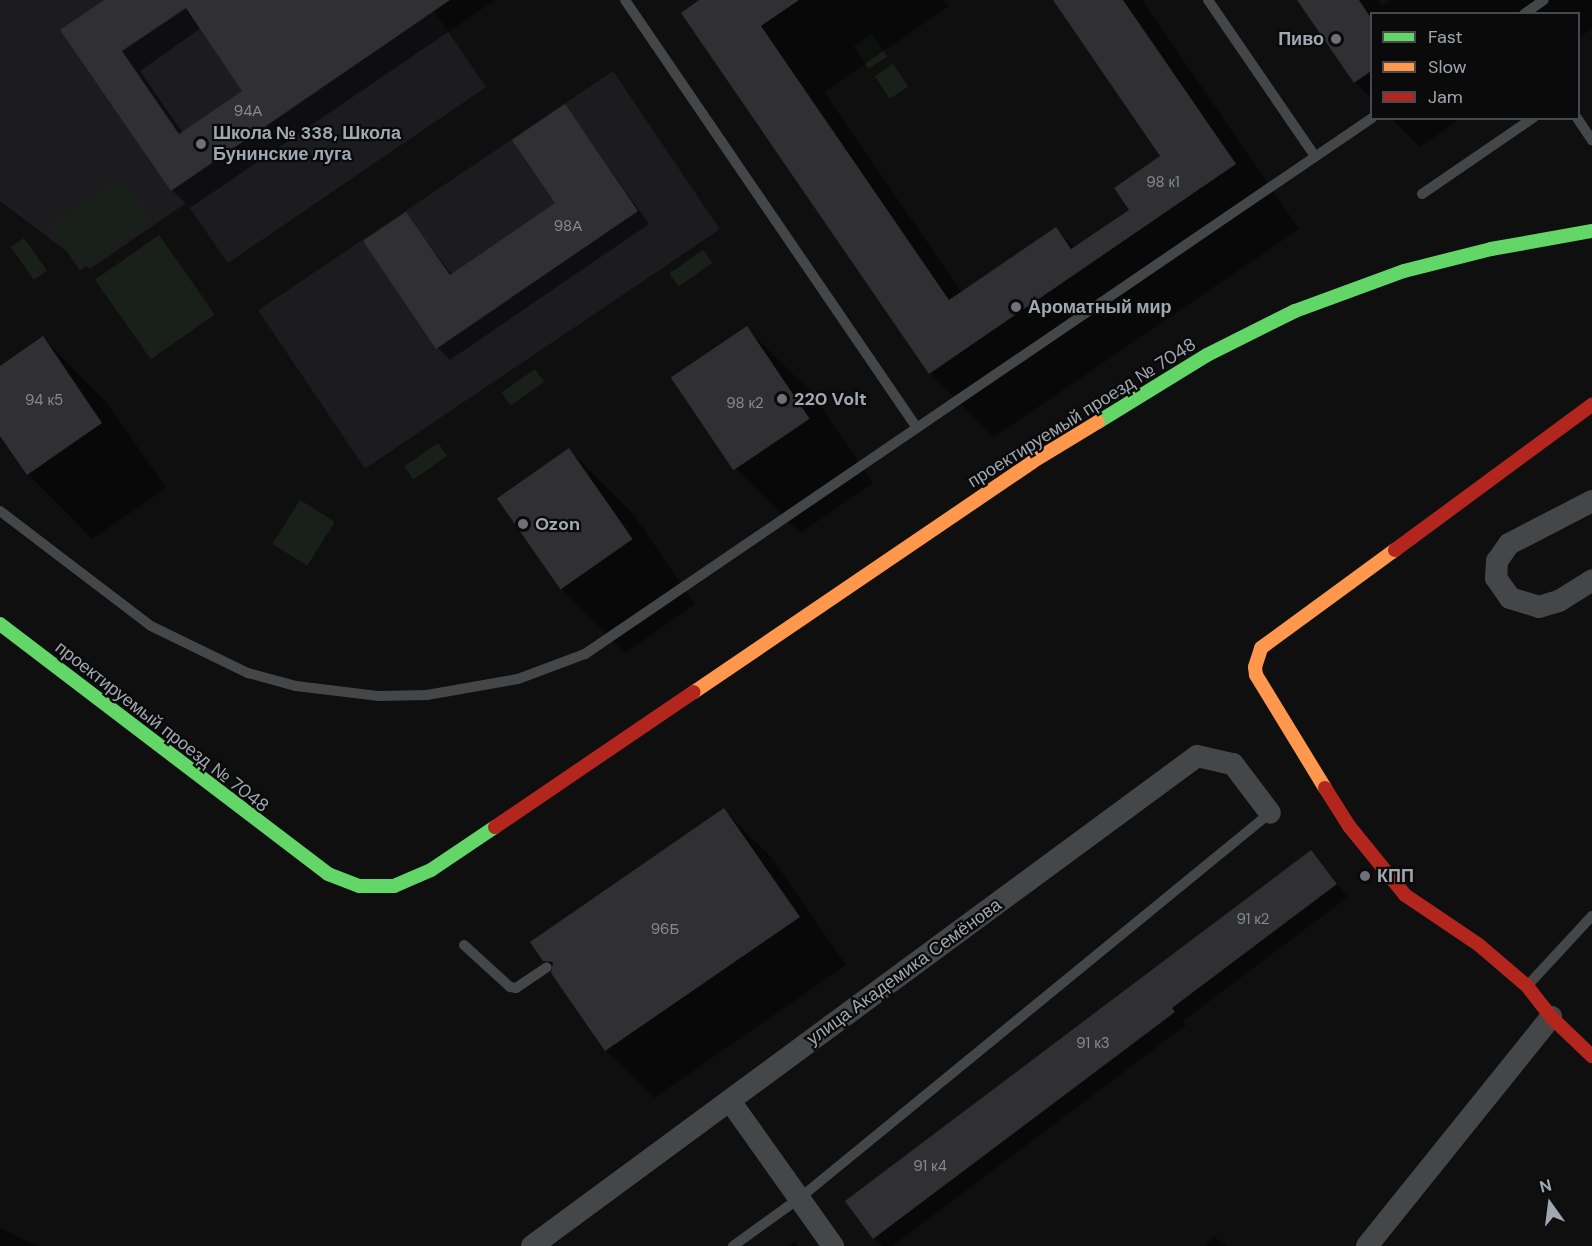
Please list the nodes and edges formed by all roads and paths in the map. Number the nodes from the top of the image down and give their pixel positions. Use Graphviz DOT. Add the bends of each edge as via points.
graph roads {
  1 [pos="625,0"];
  2 [pos="1208,0"];
  3 [pos="1544,0"];
  4 [pos="1527,12"];
  5 [pos="1370,119"];
  6 [pos="1530,120"];
  7 [pos="1578,120"];
  8 [pos="1592,140"];
  9 [pos="1315,156"];
  10 [pos="1422,194"];
  11 [pos="1592,231"];
  12 [pos="1592,405"];
  13 [pos="917,428"];
  14 [pos="1592,501"];
  15 [pos="0,511"];
  16 [pos="1592,580"];
  17 [pos="0,624"];
  18 [pos="1270,813"];
  19 [pos="1592,916"];
  20 [pos="464,945"];
  21 [pos="547,967"];
  22 [pos="1527,986"];
  23 [pos="1551,1017"];
  24 [pos="1592,1056"];
  25 [pos="730,1101"];
  26 [pos="801,1197"];
  27 [pos="532,1246"];
  28 [pos="733,1246"];
  29 [pos="833,1246"];
  30 [pos="1367,1246"];
  1 -- 13 [label="lane"];
  2 -- 9 [label="lane"];
  3 -- 4 [label="lane"];
  5 -- 9 [label="lane"];
  6 -- 10 [label="lane"];
  7 -- 8 [label="lane"];
  9 -- 13 [label="lane"];
  11 -- 17 [label="main road, проектируемый проезд № 7048" via="1491,249 1404,271 1337,294 1245,334 1032,462 431,870 394,886 360,886 328,874 302,857"];
  12 -- 22 [label="main road" via="1262,648 1255,667 1256,675 1349,826 1405,895 1479,945"];
  13 -- 15 [label="lane" via="585,654 518,679 427,695 379,696 307,688 212,658 151,626"];
  14 -- 16 [label="street" via="1509,544 1497,561 1496,578 1510,598 1539,607 1559,601"];
  18 -- 25 [label="street, улица Академика Семёнова" via="1233,764 1197,756"];
  18 -- 26 [label="lane"];
  19 -- 22 [label="lane"];
  20 -- 21 [label="lane" via="510,987 516,988"];
  22 -- 23 [label="main road"];
  23 -- 24 [label="main road"];
  23 -- 30 [label="street"];
  25 -- 26 [label="street"];
  25 -- 27 [label="street, улица Академика Семёнова"];
  26 -- 28 [label="lane"];
  26 -- 29 [label="street"];
}
